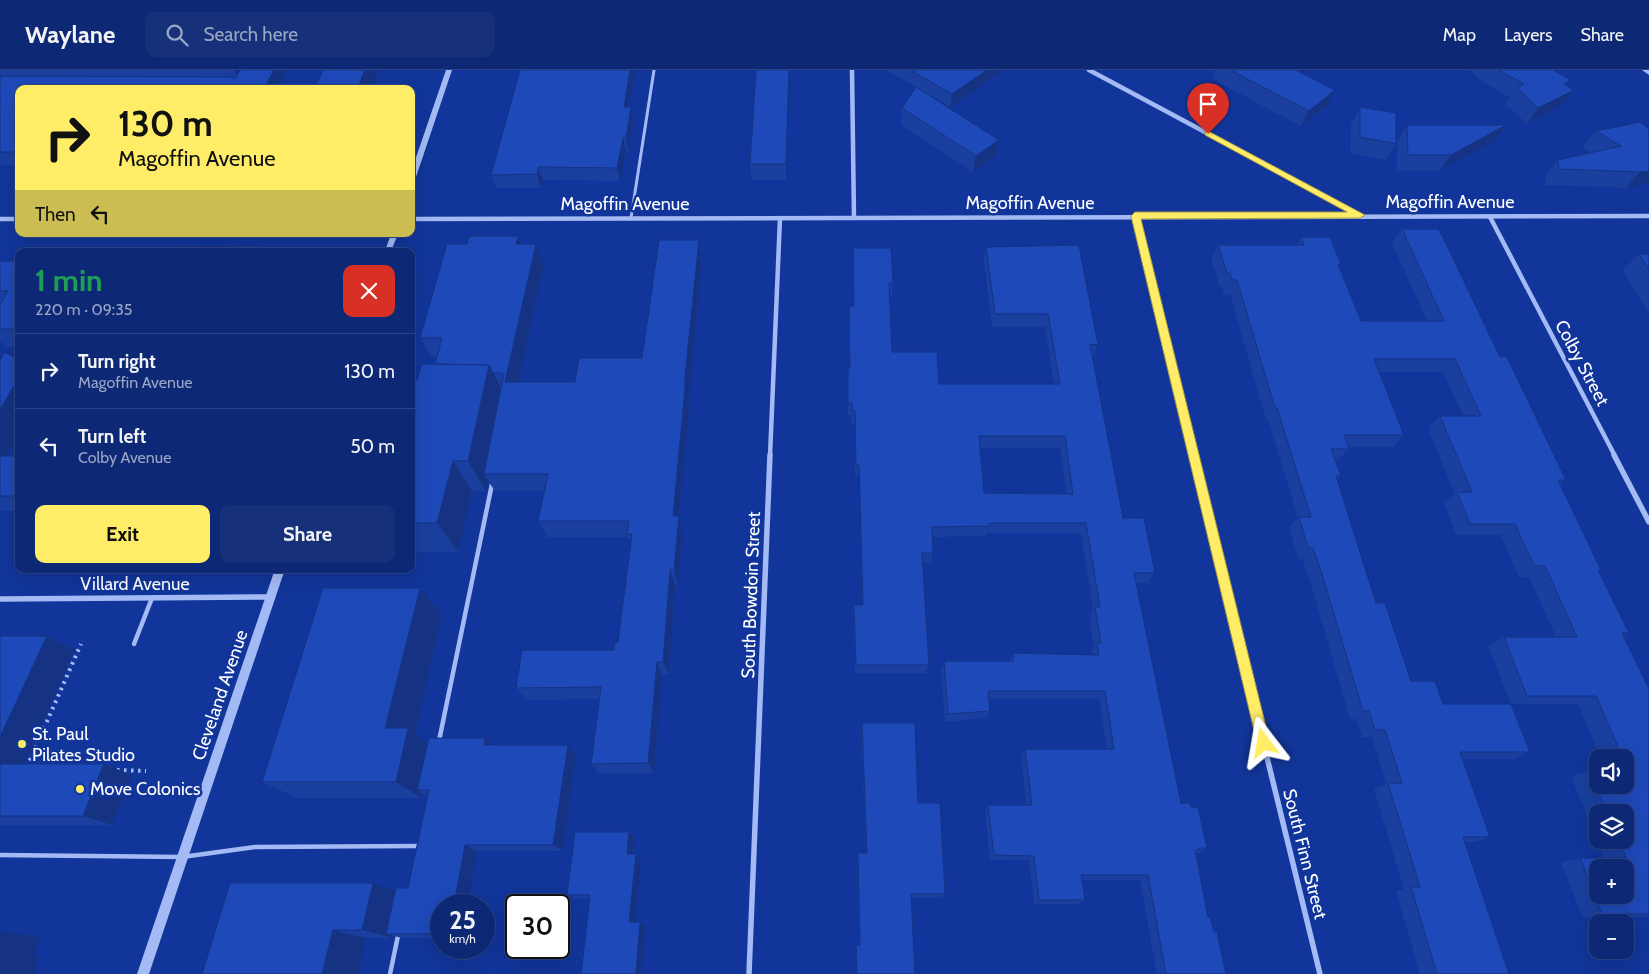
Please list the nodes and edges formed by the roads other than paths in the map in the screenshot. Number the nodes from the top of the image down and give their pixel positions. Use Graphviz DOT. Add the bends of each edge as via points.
graph roads {
  1 [pos="450,70"];
  2 [pos="654,70"];
  3 [pos="852,70"];
  4 [pos="1089,70"];
  5 [pos="1645,70"];
  6 [pos="1649,73"];
  7 [pos="415,171"];
  8 [pos="1360,215"];
  9 [pos="1135,216"];
  10 [pos="1649,216"];
  11 [pos="1490,217"];
  12 [pos="631,218"];
  13 [pos="780,218"];
  14 [pos="854,218"];
  15 [pos="0,219"];
  16 [pos="15,219"];
  17 [pos="415,219"];
  18 [pos="493,479"];
  19 [pos="1649,522"];
  20 [pos="279,573"];
  21 [pos="270,597"];
  22 [pos="152,598"];
  23 [pos="0,599"];
  24 [pos="134,644"];
  25 [pos="438,749"];
  26 [pos="420,836"];
  27 [pos="418,846"];
  28 [pos="0,855"];
  29 [pos="416,855"];
  30 [pos="182,857"];
  31 [pos="400,928"];
  32 [pos="142,974"];
  33 [pos="390,974"];
  34 [pos="750,974"];
  35 [pos="1320,974"];
  1 -- 7 [label="street"];
  2 -- 12 [label="lane"];
  3 -- 14 [label="street"];
  4 -- 8 [label="street"];
  5 -- 6 [label="street"];
  8 -- 9 [label="street, Magoffin Avenue"];
  8 -- 11 [label="street, Magoffin Avenue"];
  9 -- 14 [label="street, Magoffin Avenue"];
  9 -- 35 [label="street, South Finn Street"];
  10 -- 11 [label="street, Magoffin Avenue"];
  11 -- 19 [label="street, Colby Street"];
  12 -- 13 [label="street, Magoffin Avenue"];
  12 -- 17 [label="street, Magoffin Avenue"];
  13 -- 14 [label="street, Magoffin Avenue"];
  13 -- 34 [label="street, South Bowdoin Street"];
  15 -- 16 [label="street"];
  18 -- 25 [label="lane"];
  20 -- 21 [label="street, Cleveland Avenue"];
  21 -- 22 [label="street, Villard Avenue"];
  21 -- 30 [label="street, Cleveland Avenue"];
  22 -- 23 [label="street, Villard Avenue"];
  22 -- 24 [label="lane"];
  26 -- 27 [label="lane"];
  27 -- 29 [label="lane"];
  27 -- 30 [label="lane" via="255,847"];
  28 -- 30 [label="lane"];
  30 -- 32 [label="street, Cleveland Avenue"];
  31 -- 33 [label="lane"];
}
